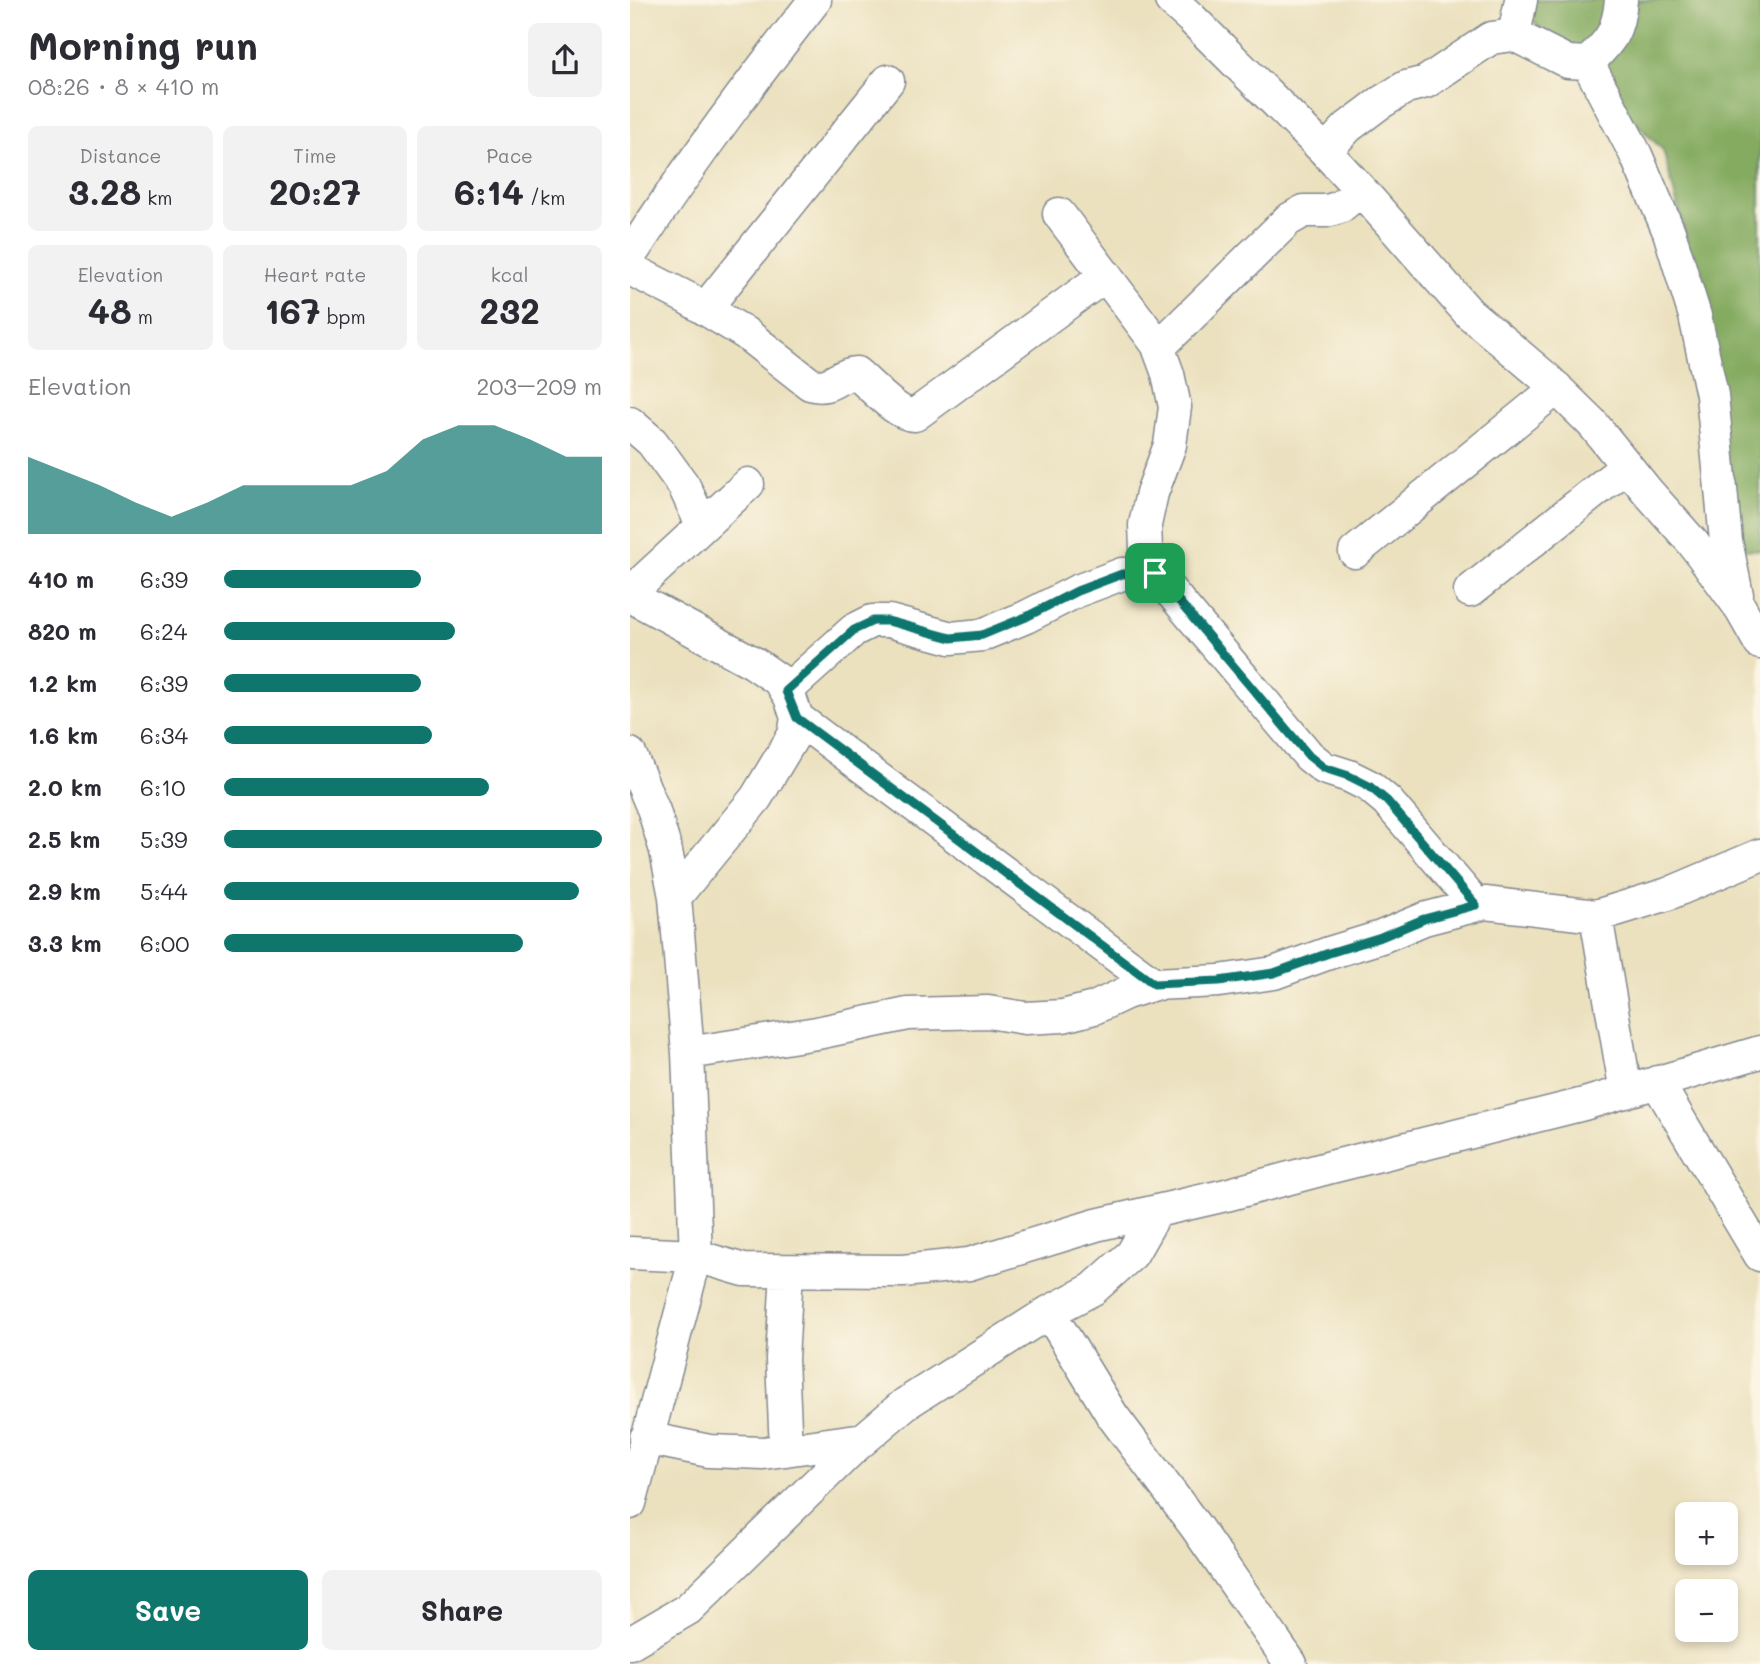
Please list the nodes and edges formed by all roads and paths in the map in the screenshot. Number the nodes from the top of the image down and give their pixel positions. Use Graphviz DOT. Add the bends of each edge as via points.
graph roads {
  1 [pos="815,0"];
  2 [pos="1171,0"];
  3 [pos="1521,0"];
  4 [pos="1621,0"];
  5 [pos="1514,35"];
  6 [pos="1588,62"];
  7 [pos="888,81"];
  8 [pos="1324,150"];
  9 [pos="1361,190"];
  10 [pos="1059,214"];
  11 [pos="630,256"];
  12 [pos="630,269"];
  13 [pos="1106,275"];
  14 [pos="705,309"];
  15 [pos="1159,348"];
  16 [pos="1557,388"];
  17 [pos="630,423"];
  18 [pos="1627,466"];
  19 [pos="748,484"];
  20 [pos="702,525"];
  21 [pos="1355,552"];
  22 [pos="1155,573"];
  23 [pos="1470,591"];
  24 [pos="630,594"];
  25 [pos="1740,606"];
  26 [pos="1760,643"];
  27 [pos="792,704"];
  28 [pos="630,754"];
  29 [pos="640,806"];
  30 [pos="1760,855"];
  31 [pos="675,897"];
  32 [pos="1476,905"];
  33 [pos="1596,916"];
  34 [pos="1154,984"];
  35 [pos="1760,1052"];
  36 [pos="688,1053"];
  37 [pos="1657,1082"];
  38 [pos="1626,1091"];
  39 [pos="1156,1212"];
  40 [pos="630,1253"];
  41 [pos="1760,1255"];
  42 [pos="696,1256"];
  43 [pos="787,1271"];
  44 [pos="1049,1312"];
  45 [pos="646,1438"];
  46 [pos="864,1439"];
  47 [pos="786,1450"];
  48 [pos="630,1503"];
  49 [pos="630,1643"];
  50 [pos="1291,1664"];
  1 -- 11 [label="street" via="716,129"];
  2 -- 8 [label="street"];
  3 -- 5 [label="street"];
  4 -- 6 [label="street" via="1612,37"];
  5 -- 6 [label="street" via="1568,62"];
  5 -- 8 [label="street" via="1491,38 1426,82 1406,87 1348,127"];
  6 -- 25 [label="street" via="1669,232 1695,316 1712,395 1726,541"];
  7 -- 14 [label="street"];
  8 -- 9 [label="street"];
  9 -- 15 [label="street" via="1339,207 1304,211 1288,220"];
  9 -- 16 [label="street" via="1469,313"];
  10 -- 13 [label="street"];
  12 -- 14 [label="street"];
  13 -- 14 [label="street" via="915,415 898,409 856,373 820,387 810,384 745,332"];
  13 -- 15 [label="street"];
  15 -- 22 [label="street" via="1175,407 1170,445 1145,525 1146,548"];
  16 -- 18 [label="street"];
  16 -- 21 [label="street"];
  17 -- 20 [label="street" via="652,442 684,486"];
  18 -- 23 [label="street"];
  18 -- 25 [label="street"];
  19 -- 20 [label="street"];
  20 -- 24 [label="street"];
  22 -- 27 [label="street" via="1122,574 982,635 951,638 873,621 854,630"];
  22 -- 32 [label="street" via="1309,756 1324,768 1369,786 1387,801"];
  24 -- 27 [label="street" via="754,663 780,681"];
  25 -- 26 [label="street"];
  27 -- 31 [label="street" via="794,735 756,798"];
  27 -- 34 [label="street"];
  28 -- 29 [label="street"];
  29 -- 31 [label="street" via="666,850"];
  30 -- 33 [label="street" via="1668,894"];
  31 -- 36 [label="street"];
  32 -- 33 [label="street"];
  32 -- 34 [label="street" via="1274,973"];
  33 -- 38 [label="street"];
  34 -- 36 [label="street" via="1063,1016 908,1014"];
  35 -- 37 [label="street"];
  36 -- 42 [label="street"];
  37 -- 38 [label="street"];
  37 -- 41 [label="street"];
  38 -- 39 [label="street"];
  39 -- 43 [label="street" via="1096,1225 969,1265 903,1271"];
  39 -- 44 [label="street" via="1132,1254 1093,1289"];
  40 -- 42 [label="street"];
  42 -- 43 [label="street" via="744,1270"];
  42 -- 45 [label="street"];
  43 -- 47 [label="street" via="782,1359"];
  44 -- 46 [label="street" via="905,1404"];
  44 -- 50 [label="street" via="1112,1415"];
  45 -- 47 [label="street" via="709,1451 763,1454"];
  45 -- 48 [label="street"];
  46 -- 47 [label="street"];
  46 -- 49 [label="street" via="688,1609"];
}
